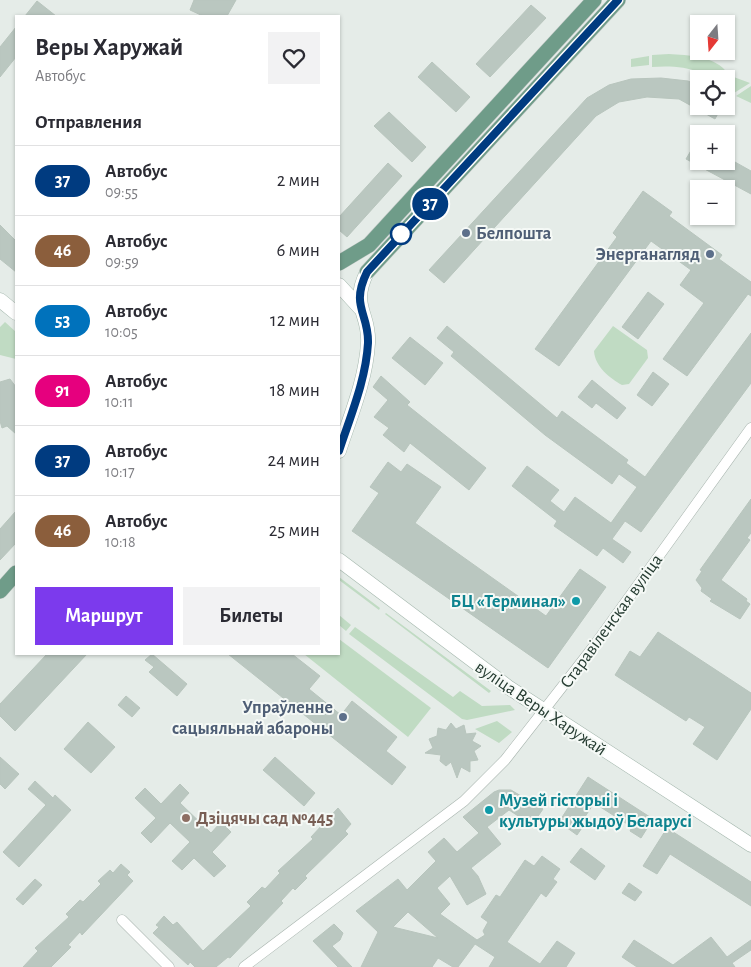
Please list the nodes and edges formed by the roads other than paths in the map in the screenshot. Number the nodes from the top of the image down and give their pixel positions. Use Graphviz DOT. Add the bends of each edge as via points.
graph roads {
  1 [pos="594,0"];
  2 [pos="618,0"];
  3 [pos="543,56"];
  4 [pos="558,67"];
  5 [pos="340,262"];
  6 [pos="367,272"];
  7 [pos="340,286"];
  8 [pos="0,300"];
  9 [pos="360,308"];
  10 [pos="15,312"];
  11 [pos="751,428"];
  12 [pos="340,448"];
  13 [pos="340,561"];
  14 [pos="15,574"];
  15 [pos="0,591"];
  16 [pos="542,710"];
  17 [pos="751,845"];
  18 [pos="122,920"];
  19 [pos="169,967"];
  20 [pos="244,967"];
  1 -- 3 [label="main road"];
  2 -- 4 [label="main road"];
  3 -- 4 [label="main road" via="545,68 552,70"];
  3 -- 5 [label="main road" via="369,245"];
  4 -- 6 [label="main road"];
  6 -- 9 [label="main road" via="360,292"];
  7 -- 9 [label="main road"];
  8 -- 10 [label="main road"];
  9 -- 12 [label="main road" via="368,334 364,369"];
  11 -- 16 [label="street, Старавіленская вуліца" via="594,646"];
  13 -- 16 [label="main road, вуліца Веры Харужай"];
  14 -- 15 [label="main road"];
  16 -- 17 [label="main road, вуліца Веры Харужай"];
  16 -- 20 [label="street, Старавіленская вуліца" via="505,760 464,801"];
  18 -- 19 [label="street"];
}
